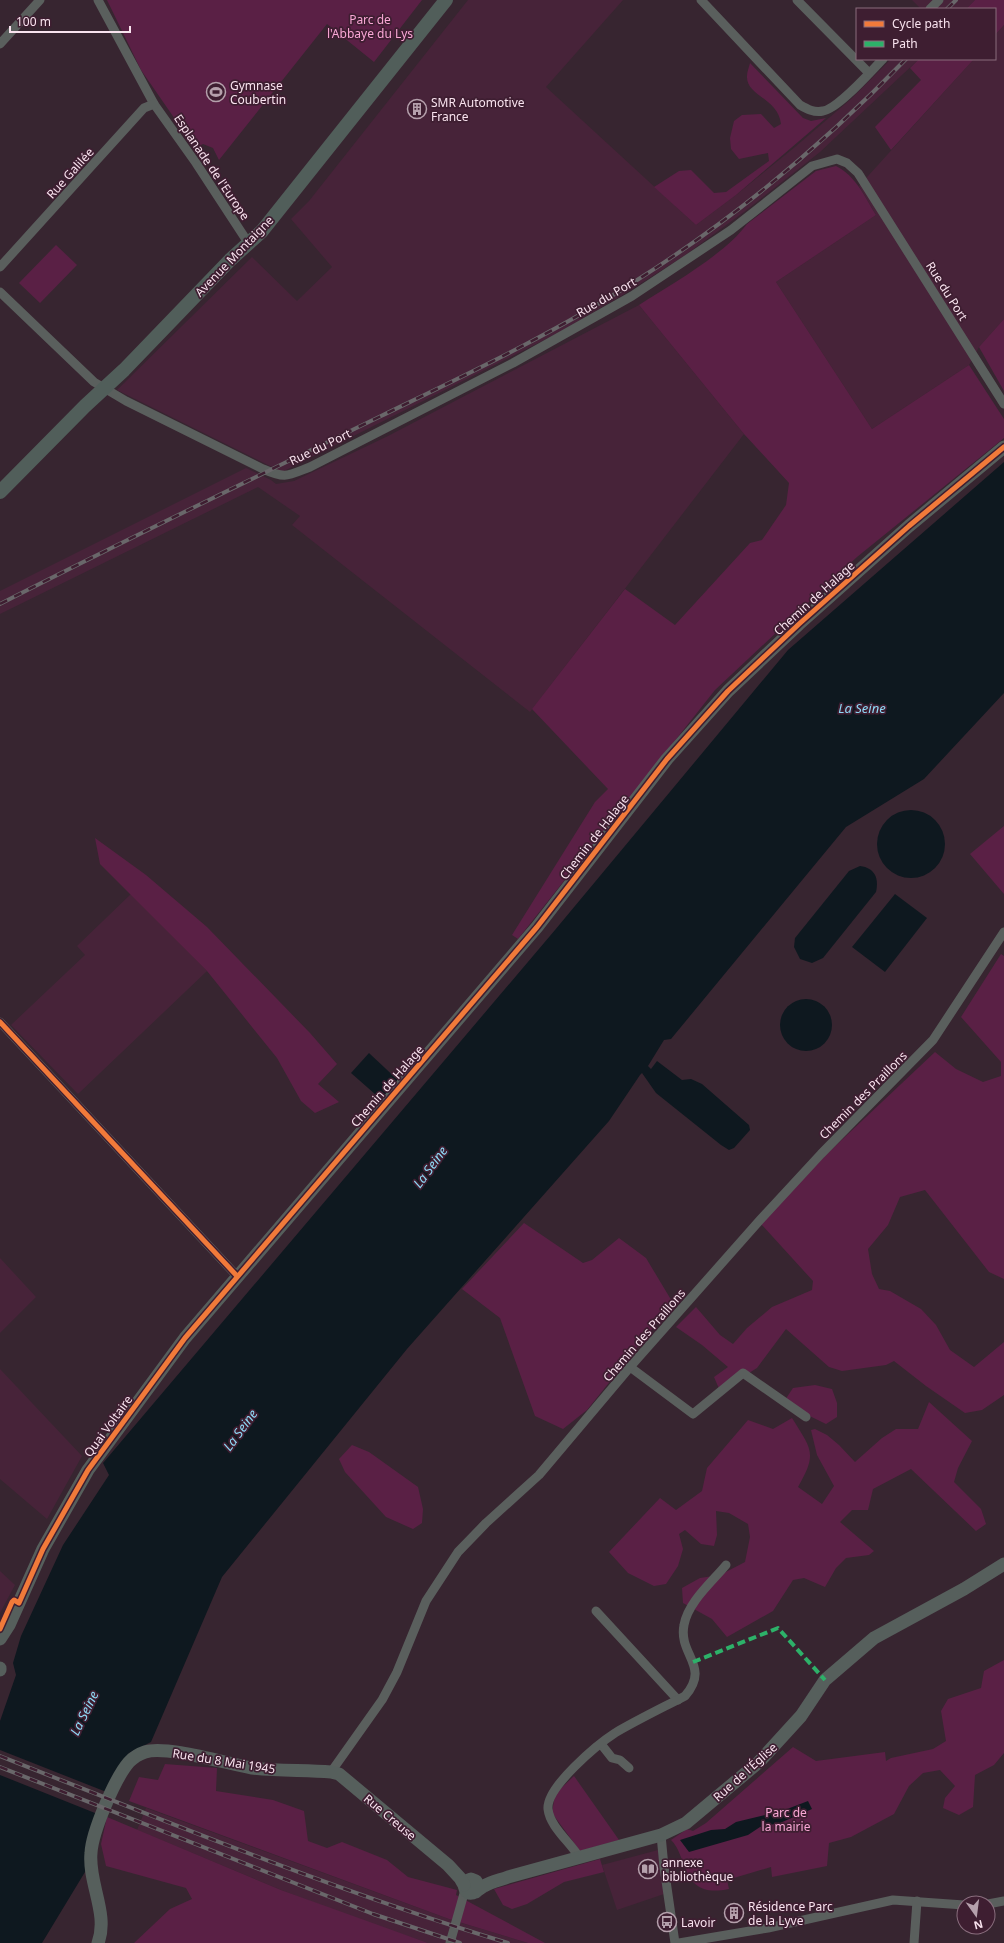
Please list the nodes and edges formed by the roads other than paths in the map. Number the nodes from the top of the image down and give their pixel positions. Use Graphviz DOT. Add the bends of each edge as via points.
graph roads {
  1 [pos="40,0"];
  2 [pos="98,0"];
  3 [pos="446,0"];
  4 [pos="700,0"];
  5 [pos="797,0"];
  6 [pos="939,0"];
  7 [pos="931,8"];
  8 [pos="0,44"];
  9 [pos="856,60"];
  10 [pos="856,60"];
  11 [pos="882,60"];
  12 [pos="869,73"];
  13 [pos="154,104"];
  14 [pos="249,244"];
  15 [pos="2,261"];
  16 [pos="0,292"];
  17 [pos="104,388"];
  18 [pos="1004,404"];
  19 [pos="1004,447"];
  20 [pos="0,492"];
  21 [pos="1004,932"];
  22 [pos="0,1022"];
  23 [pos="237,1276"];
  24 [pos="630,1367"];
  25 [pos="806,1417"];
  26 [pos="1004,1564"];
  27 [pos="726,1565"];
  28 [pos="596,1611"];
  29 [pos="0,1639"];
  30 [pos="678,1700"];
  31 [pos="601,1744"];
  32 [pos="629,1768"];
  33 [pos="331,1772"];
  34 [pos="661,1835"];
  35 [pos="579,1857"];
  36 [pos="471,1887"];
  37 [pos="917,1901"];
  38 [pos="956,1904"];
  39 [pos="98,1943"];
  40 [pos="450,1943"];
  41 [pos="675,1943"];
  42 [pos="679,1943"];
  43 [pos="914,1943"];
  1 -- 8 [label="street"];
  2 -- 13 [label="street, Esplanade de l'Europe"];
  3 -- 14 [label="main road, Avenue Montaigne" via="310,172"];
  4 -- 12 [label="street" via="808,110 817,112 830,109"];
  5 -- 9 [label="street"];
  6 -- 7 [label="street"];
  10 -- 12 [label="street"];
  11 -- 12 [label="street"];
  13 -- 14 [label="street, Esplanade de l'Europe" via="196,162"];
  13 -- 15 [label="street, Rue Galilée" via="144,108"];
  14 -- 17 [label="main road, Avenue Montaigne" via="230,260"];
  16 -- 17 [label="street, Rue du Port" via="94,382"];
  17 -- 18 [label="street, Rue du Port" via="263,469 278,476 288,476 513,363 599,316 682,265 812,166 837,159 847,163 858,173"];
  17 -- 20 [label="main road, Avenue Montaigne"];
  19 -- 23 [label="street, Chemin de Halage" via="903,531 728,691 667,759 537,926"];
  21 -- 24 [label="street, Chemin des Praillons" via="933,1040 791,1186"];
  22 -- 23 [label="street"];
  23 -- 29 [label="street, Quai Voltaire" via="185,1338 88,1470 43,1549 9,1625"];
  24 -- 25 [label="street" via="693,1414 743,1373"];
  24 -- 33 [label="street, Chemin des Praillons" via="539,1475 458,1552 426,1601 397,1672 382,1700"];
  26 -- 34 [label="street, Rue de l'Église" via="874,1638 825,1680 801,1716 759,1762 686,1822"];
  27 -- 30 [label="street" via="692,1606 684,1625 687,1652 693,1662 696,1676 694,1686"];
  28 -- 30 [label="street"];
  30 -- 31 [label="street" via="614,1734"];
  31 -- 32 [label="street" via="612,1758 620,1760"];
  31 -- 35 [label="street" via="566,1774 552,1794 548,1807 551,1819"];
  33 -- 36 [label="street, Rue Creuse" via="346,1779"];
  33 -- 39 [label="street, Rue du 8 Mai 1945" via="252,1768 165,1752 145,1752 130,1760 107,1804 91,1852 91,1868 102,1926"];
  34 -- 35 [label="street, Rue de l'Église"];
  34 -- 41 [label="street"];
  35 -- 36 [label="street, Rue de l'Église"];
  36 -- 40 [label="street"];
  37 -- 38 [label="street"];
  37 -- 42 [label="street" via="893,1900 768,1928"];
  37 -- 43 [label="street"];
}
